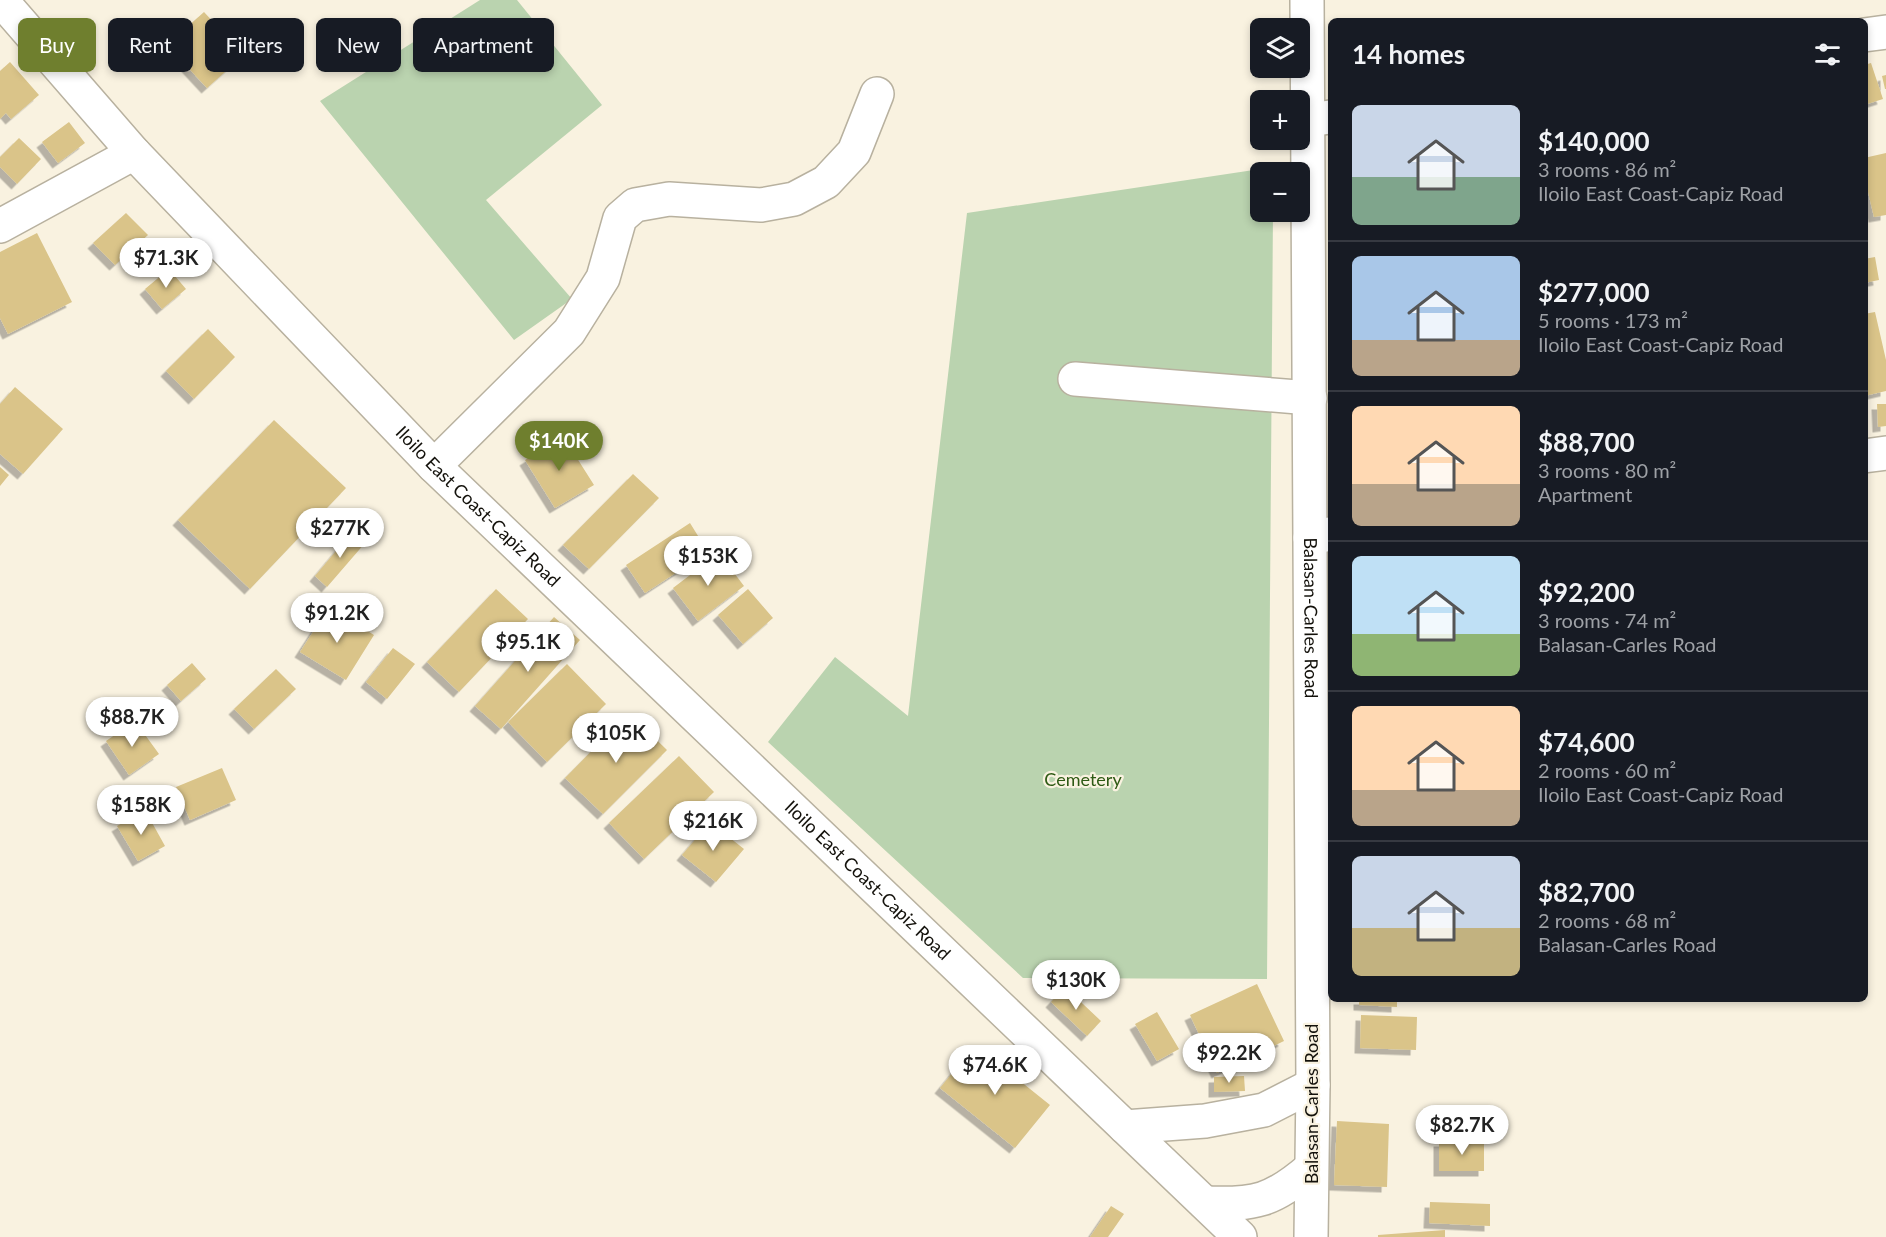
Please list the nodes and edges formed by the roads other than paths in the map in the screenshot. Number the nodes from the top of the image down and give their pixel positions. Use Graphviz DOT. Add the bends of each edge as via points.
graph roads {
  1 [pos="1,0"];
  2 [pos="1307,0"];
  3 [pos="1886,32"];
  4 [pos="1868,34"];
  5 [pos="877,94"];
  6 [pos="1320,119"];
  7 [pos="134,153"];
  8 [pos="0,225"];
  9 [pos="1075,379"];
  10 [pos="1310,398"];
  11 [pos="1886,453"];
  12 [pos="1868,455"];
  13 [pos="434,466"];
  14 [pos="1320,536"];
  15 [pos="1313,1085"];
  16 [pos="1125,1127"];
  17 [pos="1311,1168"];
  18 [pos="1205,1203"];
  19 [pos="1240,1237"];
  20 [pos="1311,1237"];
  1 -- 7 [label="main road, Iloilo East Coast-Capiz Road"];
  2 -- 6 [label="main road, Balasan-Carles Road"];
  3 -- 4 [label="main road"];
  5 -- 13 [label="main road" via="854,152 826,182 794,199 761,205 669,199 635,205 620,218 603,278 568,332"];
  6 -- 10 [label="main road, Balasan-Carles Road"];
  7 -- 8 [label="main road"];
  7 -- 13 [label="main road, Iloilo East Coast-Capiz Road"];
  9 -- 10 [label="main road"];
  10 -- 14 [label="main road, Balasan-Carles Road"];
  11 -- 12 [label="main road"];
  13 -- 16 [label="main road, Iloilo East Coast-Capiz Road"];
  14 -- 15 [label="main road, Balasan-Carles Road"];
  15 -- 16 [label="main road" via="1264,1110 1205,1121"];
  15 -- 17 [label="main road, Balasan-Carles Road"];
  16 -- 18 [label="main road, Iloilo East Coast-Capiz Road"];
  17 -- 18 [label="main road" via="1273,1196 1233,1204"];
  17 -- 20 [label="main road, Balasan-Carles Road"];
  18 -- 19 [label="main road, Iloilo East Coast-Capiz Road"];
}
